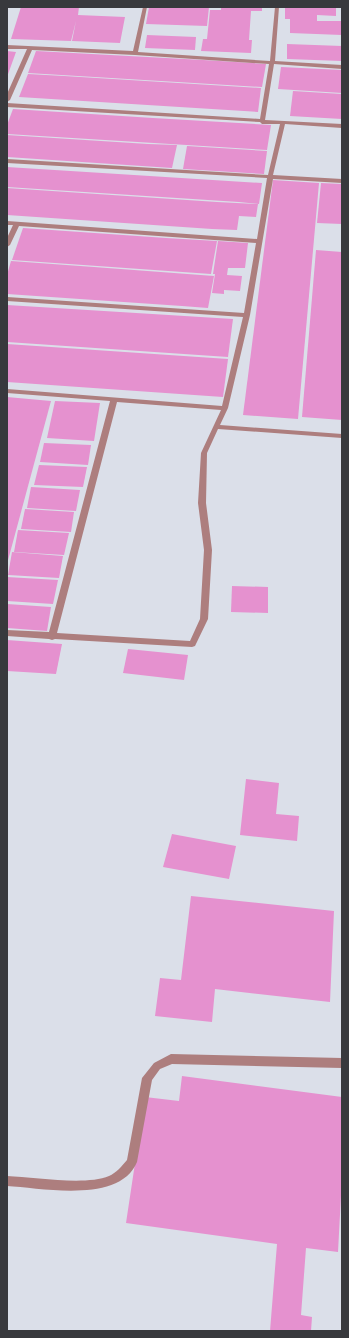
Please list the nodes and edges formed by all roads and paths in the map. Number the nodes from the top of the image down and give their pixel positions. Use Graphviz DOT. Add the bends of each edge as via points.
graph roads {
  1 [pos="145,7"];
  2 [pos="277,7"];
  3 [pos="7,47"];
  4 [pos="30,48"];
  5 [pos="135,53"];
  6 [pos="272,63"];
  7 [pos="342,67"];
  8 [pos="7,100"];
  9 [pos="7,105"];
  10 [pos="262,122"];
  11 [pos="282,123"];
  12 [pos="342,126"];
  13 [pos="7,161"];
  14 [pos="270,178"];
  15 [pos="342,181"];
  16 [pos="7,223"];
  17 [pos="17,223"];
  18 [pos="259,241"];
  19 [pos="7,245"];
  20 [pos="7,299"];
  21 [pos="247,315"];
  22 [pos="7,391"];
  23 [pos="114,400"];
  24 [pos="225,408"];
  25 [pos="216,427"];
  26 [pos="342,436"];
  27 [pos="7,633"];
  28 [pos="52,637"];
  29 [pos="342,1063"];
  30 [pos="7,1181"];
  1 -- 5 [label="street"];
  2 -- 6 [label="street"];
  3 -- 4 [label="street"];
  4 -- 5 [label="street"];
  4 -- 8 [label="street"];
  5 -- 6 [label="street"];
  6 -- 7 [label="street"];
  6 -- 10 [label="street"];
  9 -- 10 [label="street"];
  10 -- 11 [label="street"];
  11 -- 12 [label="street"];
  11 -- 14 [label="street"];
  13 -- 14 [label="street"];
  14 -- 15 [label="street"];
  14 -- 18 [label="street"];
  16 -- 17 [label="street"];
  17 -- 18 [label="street"];
  17 -- 19 [label="street"];
  18 -- 21 [label="street"];
  20 -- 21 [label="street"];
  21 -- 24 [label="street"];
  22 -- 23 [label="street"];
  23 -- 24 [label="street"];
  23 -- 28 [label="street"];
  24 -- 25 [label="street"];
  25 -- 26 [label="street"];
  25 -- 28 [label="street" via="204,453 202,503 208,550 204,619 192,644"];
  27 -- 28 [label="street"];
  29 -- 30 [label="street" via="171,1059 157,1066 147,1078 132,1162 124,1172 110,1181 92,1186"];
}
